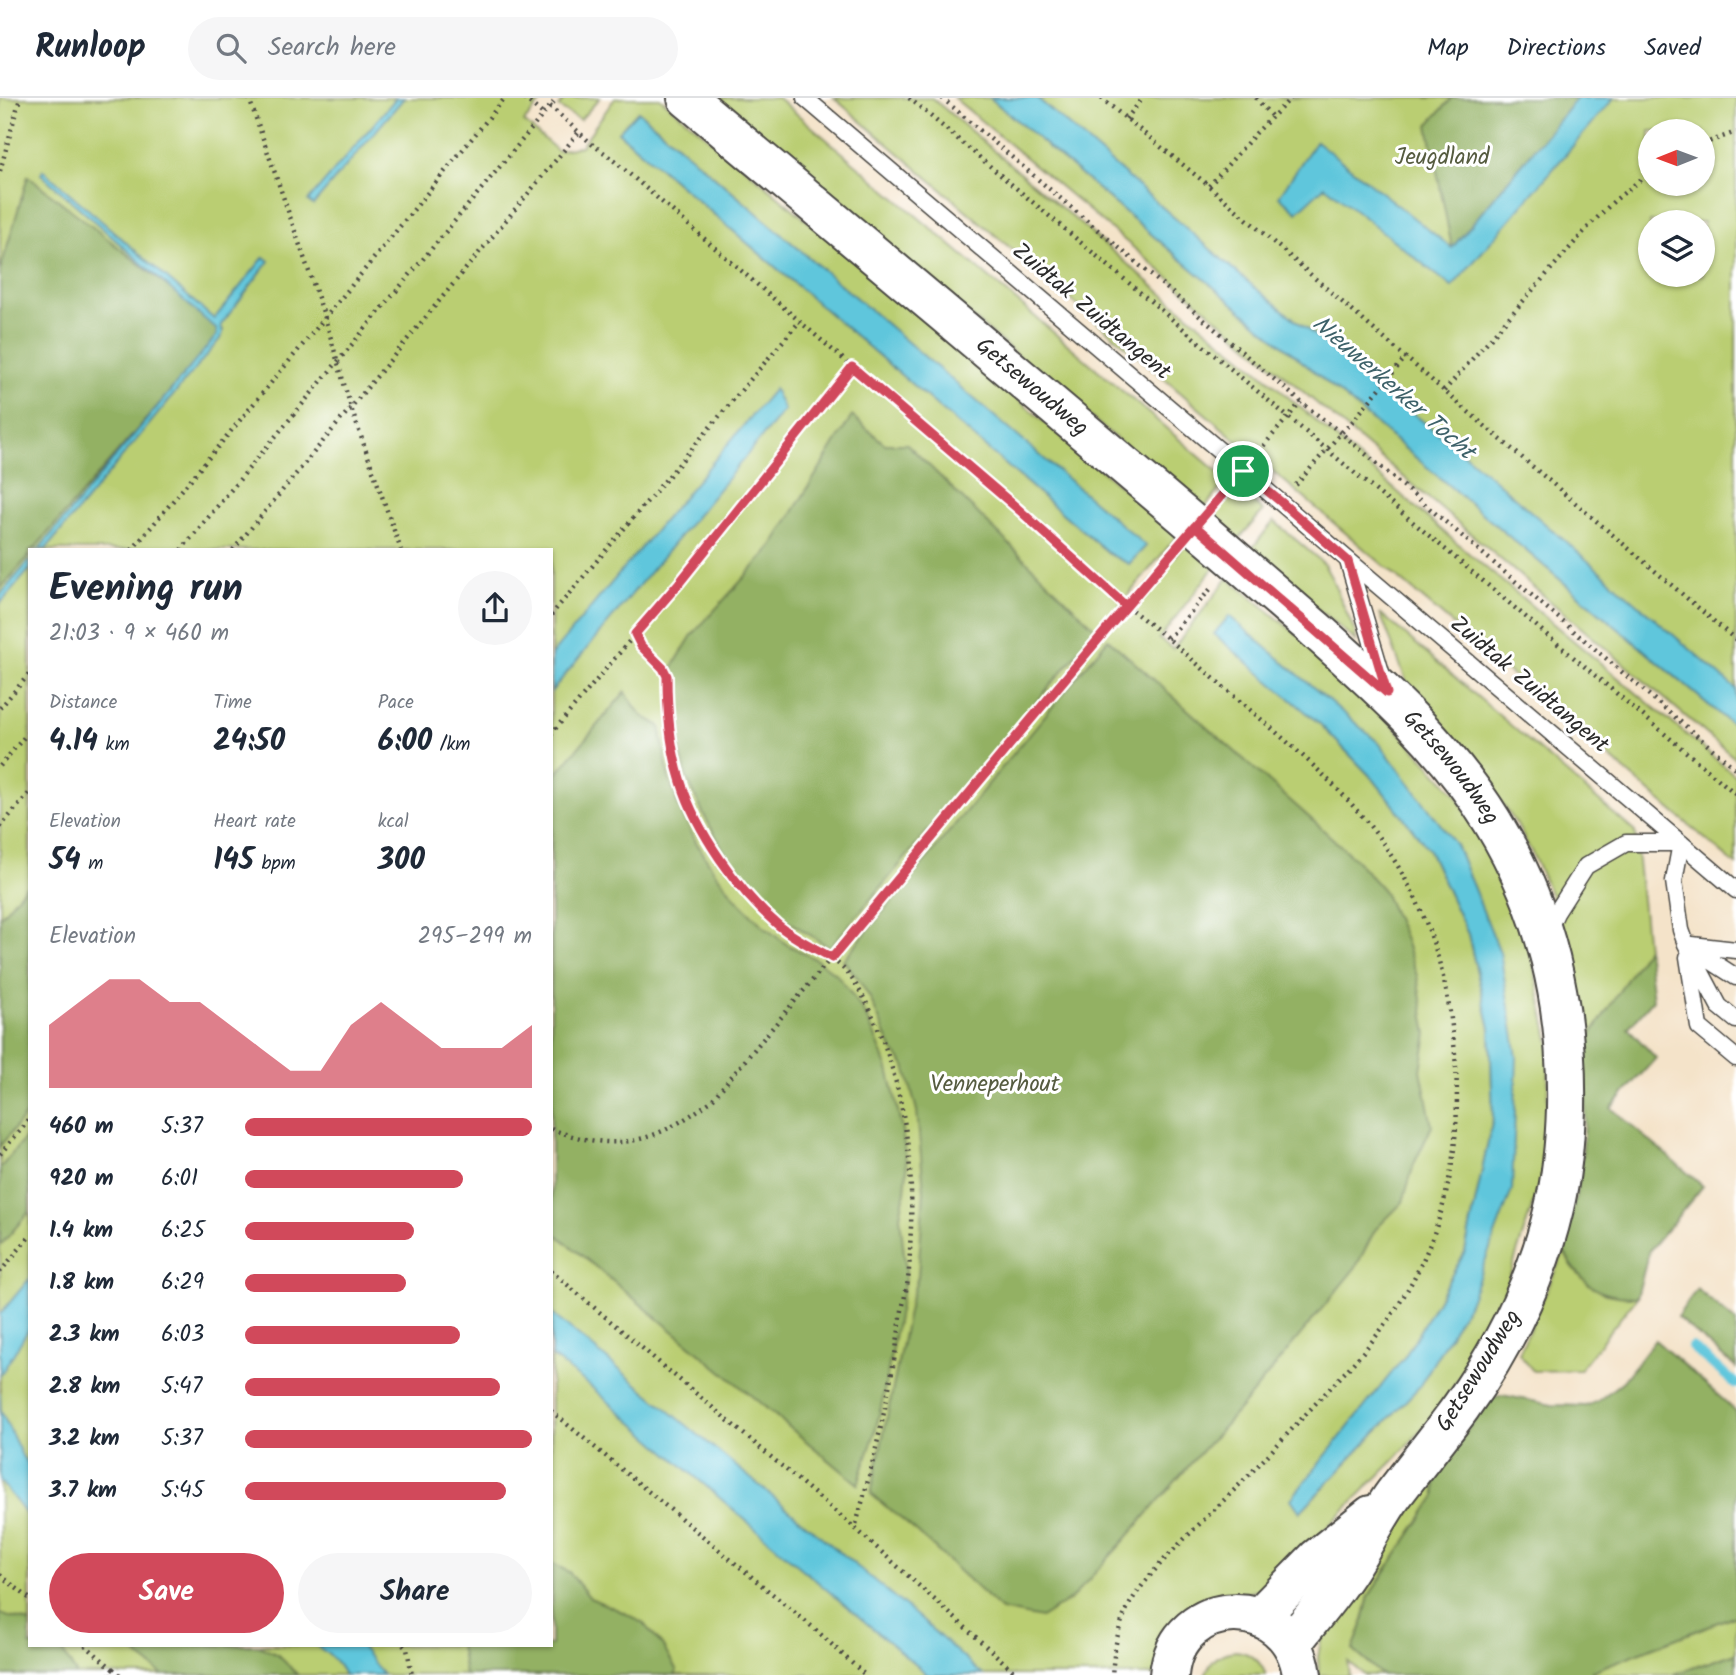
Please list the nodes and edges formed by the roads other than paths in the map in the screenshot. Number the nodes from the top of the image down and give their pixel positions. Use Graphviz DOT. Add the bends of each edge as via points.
graph roads {
  1 [pos="687,98"];
  2 [pos="805,98"];
  3 [pos="1348,561"];
  4 [pos="1387,693"];
  5 [pos="1681,843"];
  6 [pos="1736,890"];
  7 [pos="1545,938"];
  8 [pos="1686,944"];
  9 [pos="1736,950"];
  10 [pos="1736,977"];
  11 [pos="1736,1020"];
  12 [pos="1736,1058"];
  13 [pos="1391,1498"];
  14 [pos="1259,1617"];
  15 [pos="1297,1659"];
  16 [pos="1169,1675"];
  1 -- 4 [label="main road, Getsewoudweg"];
  2 -- 3 [label="lane, Zuidtak Zuidtangent"];
  3 -- 4 [label="lane"];
  3 -- 5 [label="lane, Zuidtak Zuidtangent"];
  4 -- 7 [label="main road, Getsewoudweg" via="1444,754 1491,818 1522,878"];
  5 -- 6 [label="lane, Zuidtak Zuidtangent"];
  5 -- 7 [label="lane" via="1626,843 1586,866"];
  5 -- 8 [label="lane" via="1674,881"];
  7 -- 13 [label="main road, Getsewoudweg" via="1560,1001 1566,1068 1561,1175 1547,1236 1514,1320 1490,1362"];
  8 -- 9 [label="lane"];
  8 -- 10 [label="lane"];
  8 -- 11 [label="lane" via="1719,1006"];
  8 -- 12 [label="lane" via="1699,1027"];
  13 -- 14 [label="main road, Getsewoudweg" via="1317,1558"];
  13 -- 15 [label="main road, Getsewoudweg"];
  14 -- 15 [label="main road" via="1279,1629"];
  14 -- 16 [label="main road" via="1229,1613 1199,1624 1178,1646"];
}
